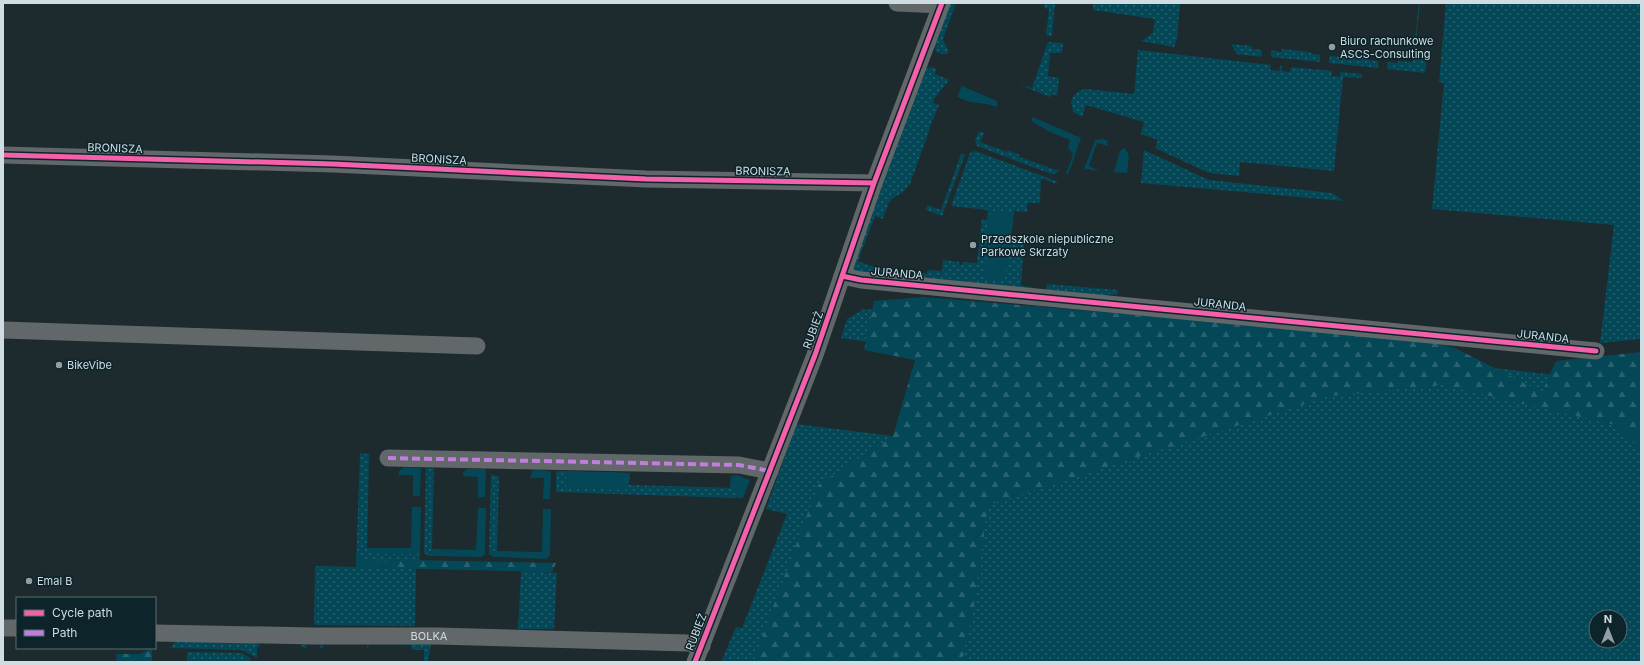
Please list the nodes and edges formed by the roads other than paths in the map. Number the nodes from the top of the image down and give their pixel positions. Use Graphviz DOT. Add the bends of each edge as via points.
graph roads {
  1 [pos="897,3"];
  2 [pos="941,4"];
  3 [pos="3,155"];
  4 [pos="874,183"];
  5 [pos="842,276"];
  6 [pos="3,330"];
  7 [pos="477,346"];
  8 [pos="1596,351"];
  9 [pos="388,458"];
  10 [pos="770,471"];
  11 [pos="3,628"];
  12 [pos="16,628"];
  13 [pos="156,633"];
  14 [pos="702,646"];
  15 [pos="696,662"];
  1 -- 2 [label="street"];
  2 -- 4 [label="street, RUBIEŻ"];
  3 -- 4 [label="street, BRONISZA" via="333,164 646,179"];
  4 -- 5 [label="street, RUBIEŻ"];
  5 -- 8 [label="street, JURANDA" via="861,280"];
  5 -- 10 [label="street, RUBIEŻ" via="815,355"];
  6 -- 7 [label="street"];
  9 -- 10 [label="street" via="739,465"];
  10 -- 14 [label="street, RUBIEŻ"];
  11 -- 12 [label="street"];
  13 -- 14 [label="street, BOLKA" via="437,636 680,643"];
  14 -- 15 [label="street, RUBIEŻ"];
}
